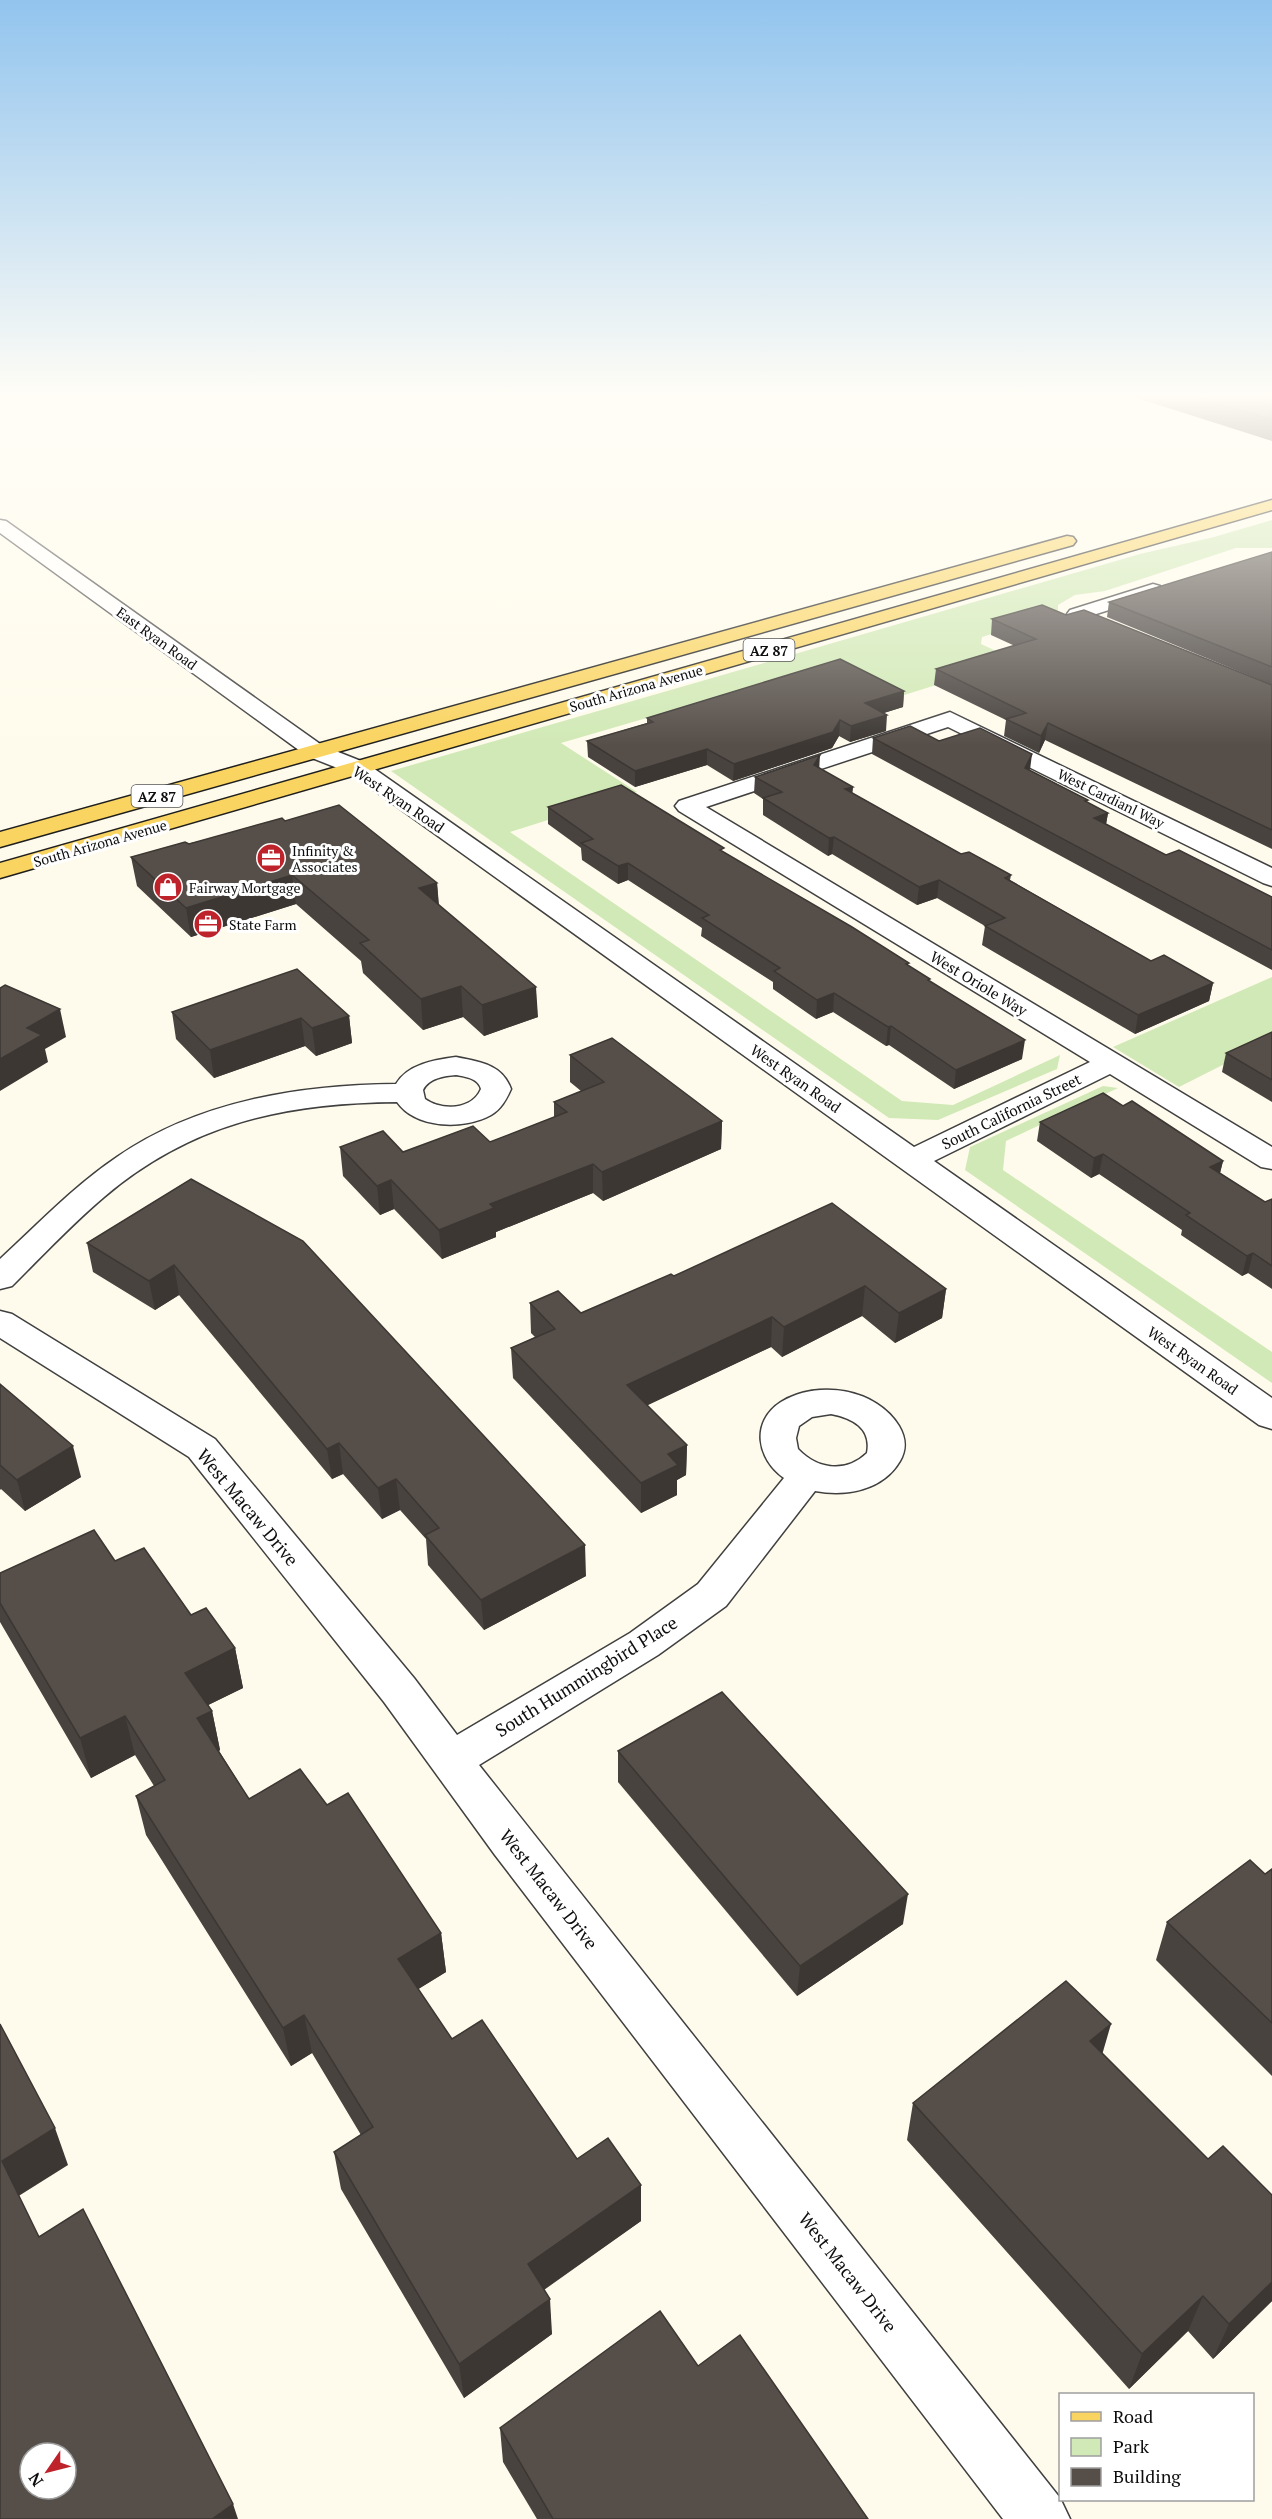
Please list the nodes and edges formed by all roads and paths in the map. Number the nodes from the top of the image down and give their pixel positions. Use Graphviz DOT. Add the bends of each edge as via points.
graph roads {
  1 [pos="1256,511"];
  2 [pos="0,525"];
  3 [pos="1089,534"];
  4 [pos="1167,586"];
  5 [pos="1110,628"];
  6 [pos="950,719"];
  7 [pos="315,751"];
  8 [pos="358,768"];
  9 [pos="0,840"];
  10 [pos="0,871"];
  11 [pos="1272,878"];
  12 [pos="1110,1063"];
  13 [pos="408,1093"];
  14 [pos="912,1160"];
  15 [pos="1272,1160"];
  16 [pos="0,1278"];
  17 [pos="0,1322"];
  18 [pos="1272,1416"];
  19 [pos="807,1474"];
  20 [pos="451,1760"];
  21 [pos="1040,2519"];
  1 -- 8 [label="main road, South Arizona Avenue / AZ 87"];
  2 -- 7 [label="street, East Ryan Road"];
  3 -- 7 [label="main road, South Arizona Avenue / AZ 87"];
  4 -- 5 [label="street" via="1077,614"];
  6 -- 11 [label="street, West Cardianl Way"];
  6 -- 12 [label="street, West Oriole Way" via="687,806"];
  7 -- 8 [label="street, West Ryan Road"];
  7 -- 9 [label="main road, South Arizona Avenue / AZ 87"];
  8 -- 10 [label="main road, South Arizona Avenue / AZ 87"];
  8 -- 14 [label="street, West Ryan Road"];
  12 -- 14 [label="street, South California Street"];
  12 -- 15 [label="street, West Oriole Way"];
  13 -- 16 [label="street" via="307,1096 245,1108 182,1132 134,1159 94,1190"];
  14 -- 18 [label="street, West Ryan Road"];
  17 -- 20 [label="street, West Macaw Drive" via="202,1448 399,1690"];
  19 -- 20 [label="street, South Hummingbird Place" via="712,1595 644,1644"];
  20 -- 21 [label="street, West Macaw Drive"];
}
